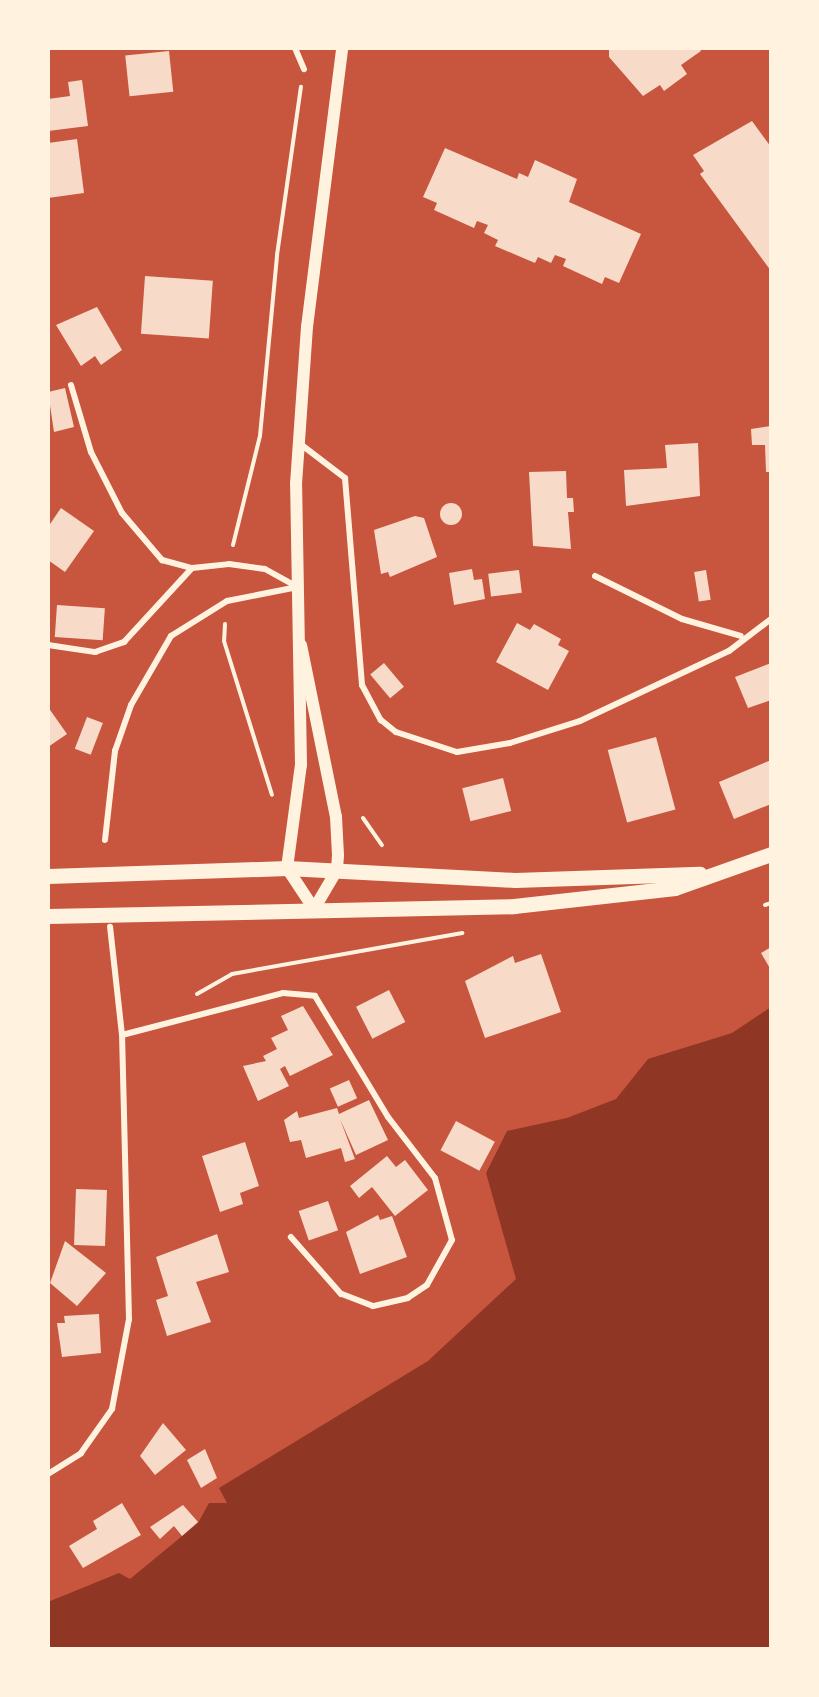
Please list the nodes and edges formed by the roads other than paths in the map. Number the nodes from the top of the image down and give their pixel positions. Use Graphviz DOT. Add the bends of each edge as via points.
graph roads {
  1 [pos="295,48"];
  2 [pos="342,48"];
  3 [pos="304,69"];
  4 [pos="71,385"];
  5 [pos="298,442"];
  6 [pos="192,568"];
  7 [pos="595,576"];
  8 [pos="298,587"];
  9 [pos="771,619"];
  10 [pos="741,636"];
  11 [pos="48,645"];
  12 [pos="301,645"];
  13 [pos="105,840"];
  14 [pos="771,854"];
  15 [pos="287,868"];
  16 [pos="337,870"];
  17 [pos="712,874"];
  18 [pos="48,876"];
  19 [pos="314,909"];
  20 [pos="48,916"];
  21 [pos="110,927"];
  22 [pos="122,1035"];
  23 [pos="291,1238"];
  24 [pos="48,1474"];
  1 -- 3 [label="street"];
  2 -- 5 [label="main road"];
  4 -- 6 [label="street" via="91,453 122,513 162,560"];
  5 -- 8 [label="main road"];
  5 -- 10 [label="street" via="345,478 362,685 381,720 396,732 457,752 510,743 580,721 729,651"];
  6 -- 8 [label="street" via="229,564 265,569"];
  6 -- 11 [label="street" via="124,642 95,652"];
  7 -- 10 [label="street" via="682,619"];
  8 -- 12 [label="main road"];
  8 -- 13 [label="street" via="227,601 171,636 131,705 115,751"];
  9 -- 10 [label="street"];
  12 -- 15 [label="main road" via="301,765"];
  12 -- 16 [label="main road" via="336,817"];
  14 -- 17 [label="main road"];
  15 -- 16 [label="main road"];
  15 -- 18 [label="main road"];
  15 -- 19 [label="main road"];
  16 -- 17 [label="main road" via="515,880"];
  16 -- 19 [label="main road"];
  17 -- 19 [label="main road" via="675,888 514,906"];
  19 -- 20 [label="main road"];
  21 -- 22 [label="street"];
  22 -- 23 [label="street" via="283,993 315,996 388,1117 435,1178 452,1240 428,1285 408,1298 373,1306 340,1294"];
  22 -- 24 [label="street" via="129,1319 112,1409 81,1453"];
}
